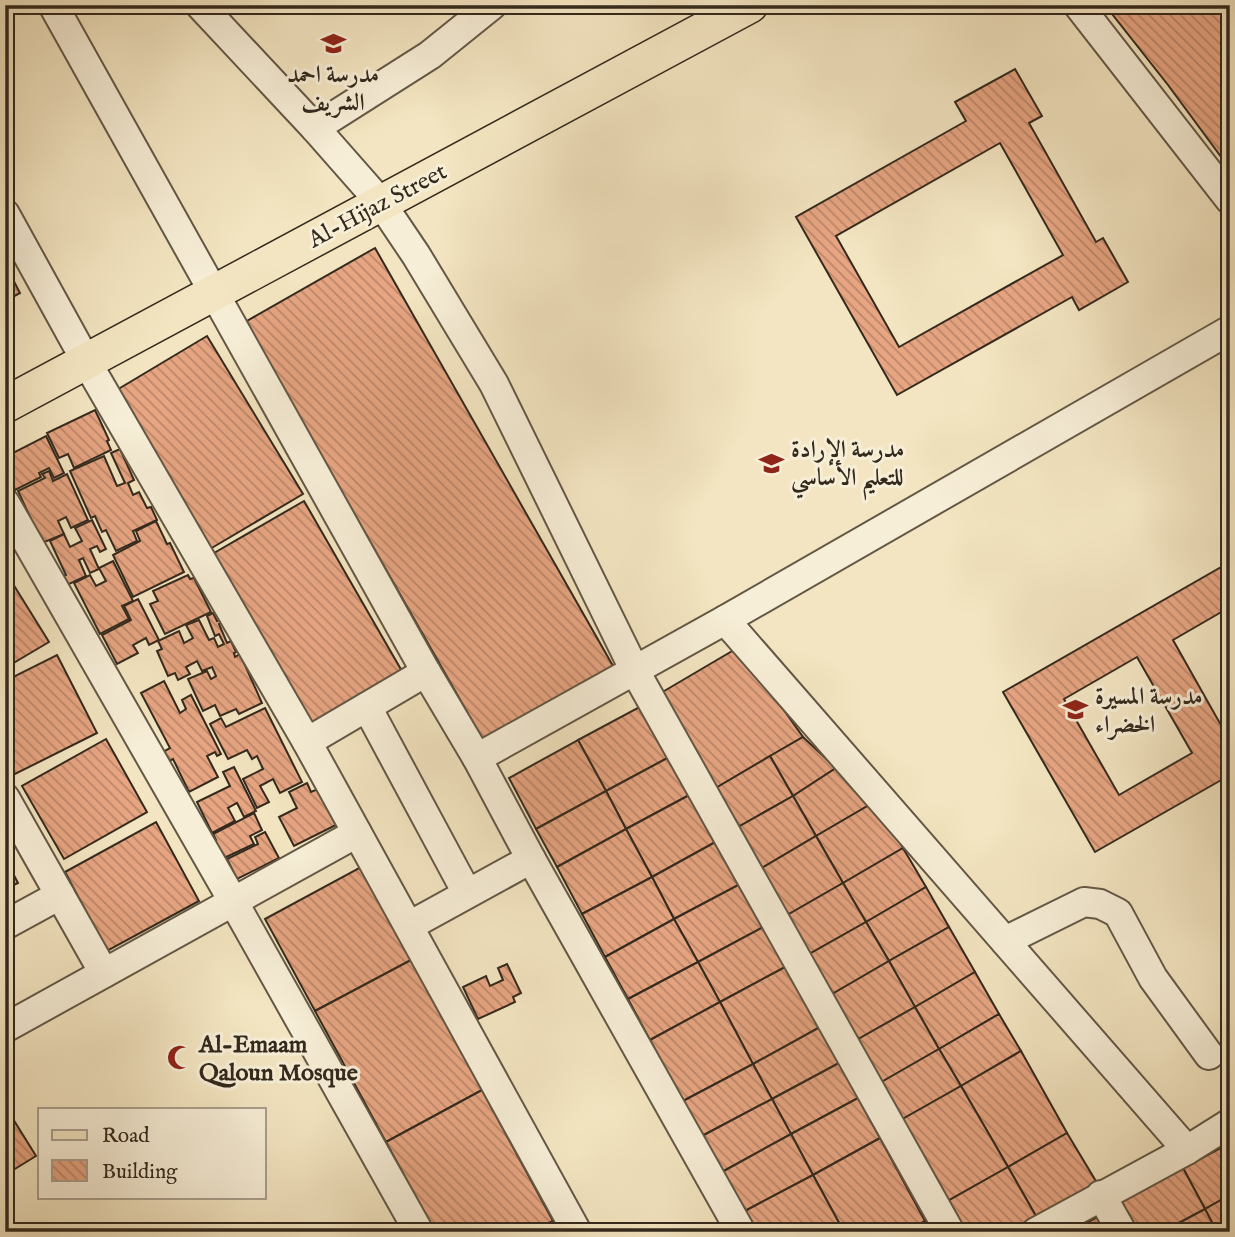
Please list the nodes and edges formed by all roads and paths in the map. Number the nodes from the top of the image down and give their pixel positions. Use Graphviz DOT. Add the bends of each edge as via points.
graph roads {
  1 [pos="53,5"];
  2 [pos="200,5"];
  3 [pos="492,5"];
  4 [pos="750,5"];
  5 [pos="1078,5"];
  6 [pos="315,128"];
  7 [pos="1230,201"];
  8 [pos="381,203"];
  9 [pos="5,214"];
  10 [pos="213,293"];
  11 [pos="1230,330"];
  12 [pos="86,361"];
  13 [pos="5,405"];
  14 [pos="5,503"];
  15 [pos="725,620"];
  16 [pos="426,671"];
  17 [pos="635,671"];
  18 [pos="367,707"];
  19 [pos="307,742"];
  20 [pos="477,758"];
  21 [pos="5,798"];
  22 [pos="357,833"];
  23 [pos="531,859"];
  24 [pos="467,893"];
  25 [pos="60,895"];
  26 [pos="233,901"];
  27 [pos="5,925"];
  28 [pos="409,926"];
  29 [pos="1004,941"];
  30 [pos="104,973"];
  31 [pos="5,1028"];
  32 [pos="1209,1055"];
  33 [pos="1230,1123"];
  34 [pos="1187,1150"];
  35 [pos="1101,1195"];
  36 [pos="419,1232"];
  37 [pos="576,1232"];
  38 [pos="741,1232"];
  39 [pos="950,1232"];
  40 [pos="1035,1232"];
  41 [pos="1122,1232"];
  1 -- 10 [label="street"];
  2 -- 6 [label="street"];
  3 -- 6 [label="street" via="430,55"];
  4 -- 8 [label="main road, Al-Hijaz Street"];
  5 -- 7 [label="street"];
  6 -- 8 [label="street"];
  8 -- 10 [label="main road, Al-Hijaz Street"];
  8 -- 17 [label="street" via="494,384"];
  9 -- 12 [label="street"];
  10 -- 12 [label="main road, Al-Hijaz Street"];
  10 -- 16 [label="street"];
  11 -- 15 [label="street"];
  12 -- 13 [label="main road, Al-Hijaz Street"];
  12 -- 19 [label="street"];
  14 -- 26 [label="street"];
  15 -- 17 [label="street"];
  15 -- 29 [label="street"];
  16 -- 18 [label="street"];
  16 -- 20 [label="street"];
  17 -- 20 [label="street"];
  17 -- 39 [label="street"];
  18 -- 19 [label="street"];
  18 -- 24 [label="street"];
  19 -- 22 [label="street"];
  20 -- 23 [label="street"];
  21 -- 25 [label="street"];
  22 -- 26 [label="street"];
  22 -- 28 [label="street"];
  23 -- 24 [label="street"];
  23 -- 38 [label="street"];
  24 -- 28 [label="street"];
  25 -- 27 [label="street"];
  25 -- 30 [label="street"];
  26 -- 30 [label="street"];
  26 -- 36 [label="street"];
  28 -- 37 [label="street"];
  29 -- 32 [label="street" via="1084,902 1118,913 1153,978"];
  29 -- 34 [label="street"];
  30 -- 31 [label="street"];
  33 -- 34 [label="street"];
  34 -- 35 [label="street"];
  35 -- 40 [label="street"];
  35 -- 41 [label="street"];
}
